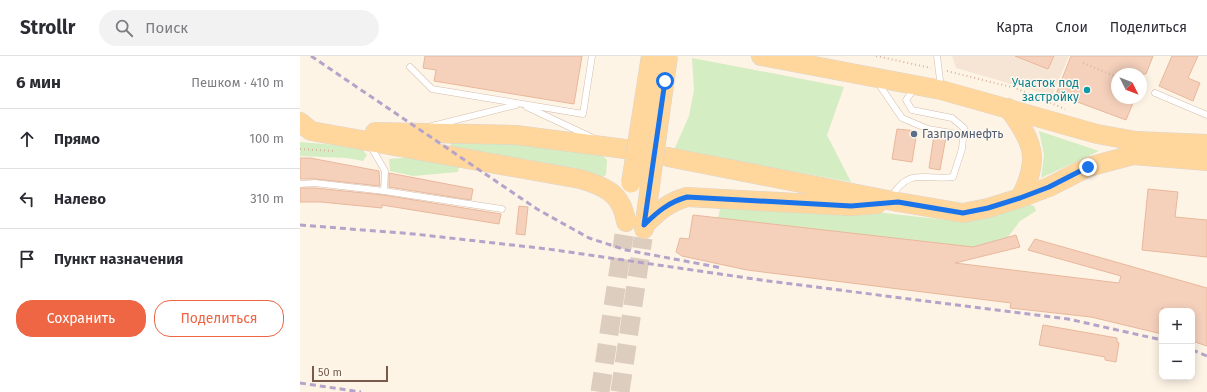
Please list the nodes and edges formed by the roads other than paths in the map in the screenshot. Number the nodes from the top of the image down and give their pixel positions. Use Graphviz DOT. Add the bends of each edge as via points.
graph roads {
  1 [pos="592,56"];
  2 [pos="650,56"];
  3 [pos="668,56"];
  4 [pos="761,56"];
  5 [pos="829,56"];
  6 [pos="937,56"];
  7 [pos="410,67"];
  8 [pos="874,77"];
  9 [pos="918,86"];
  10 [pos="941,90"];
  11 [pos="1155,93"];
  12 [pos="520,104"];
  13 [pos="1008,108"];
  14 [pos="1207,115"];
  15 [pos="304,127"];
  16 [pos="404,133"];
  17 [pos="963,135"];
  18 [pos="367,140"];
  19 [pos="1207,144"];
  20 [pos="1135,148"];
  21 [pos="621,149"];
  22 [pos="668,157"];
  23 [pos="1207,161"];
  24 [pos="300,184"];
  25 [pos="384,191"];
  26 [pos="1020,198"];
  27 [pos="893,201"];
  28 [pos="502,209"];
  1 -- 12 [label="lane" via="583,114"];
  2 -- 18 [label="main road, bridge" via="625,229 619,202 608,189 600,185 580,179"];
  3 -- 27 [label="main road, bridge" via="644,232 656,213 671,202 687,197 851,206"];
  4 -- 8 [label="main road"];
  5 -- 8 [label="main road"];
  6 -- 10 [label="lane"];
  7 -- 12 [label="lane" via="432,89"];
  8 -- 9 [label="main road"];
  8 -- 17 [label="lane" via="902,118 928,129"];
  9 -- 10 [label="main road"];
  9 -- 17 [label="lane" via="906,100 912,110 952,118 964,128"];
  10 -- 13 [label="main road"];
  11 -- 14 [label="lane"];
  12 -- 16 [label="lane"];
  12 -- 21 [label="lane"];
  13 -- 20 [label="main road" via="1098,134"];
  13 -- 26 [label="main road" via="1028,139 1033,160 1030,180"];
  15 -- 16 [label="main road"];
  15 -- 18 [label="main road"];
  16 -- 21 [label="main road" via="516,135"];
  17 -- 27 [label="lane" via="962,149 953,177 939,179 924,176 906,180 896,190"];
  18 -- 25 [label="lane" via="385,171"];
  19 -- 20 [label="main road"];
  20 -- 23 [label="main road"];
  20 -- 26 [label="main road"];
  22 -- 27 [label="main road"];
  24 -- 25 [label="lane" via="315,183"];
  25 -- 28 [label="lane"];
  26 -- 27 [label="main road" via="963,213"];
}
